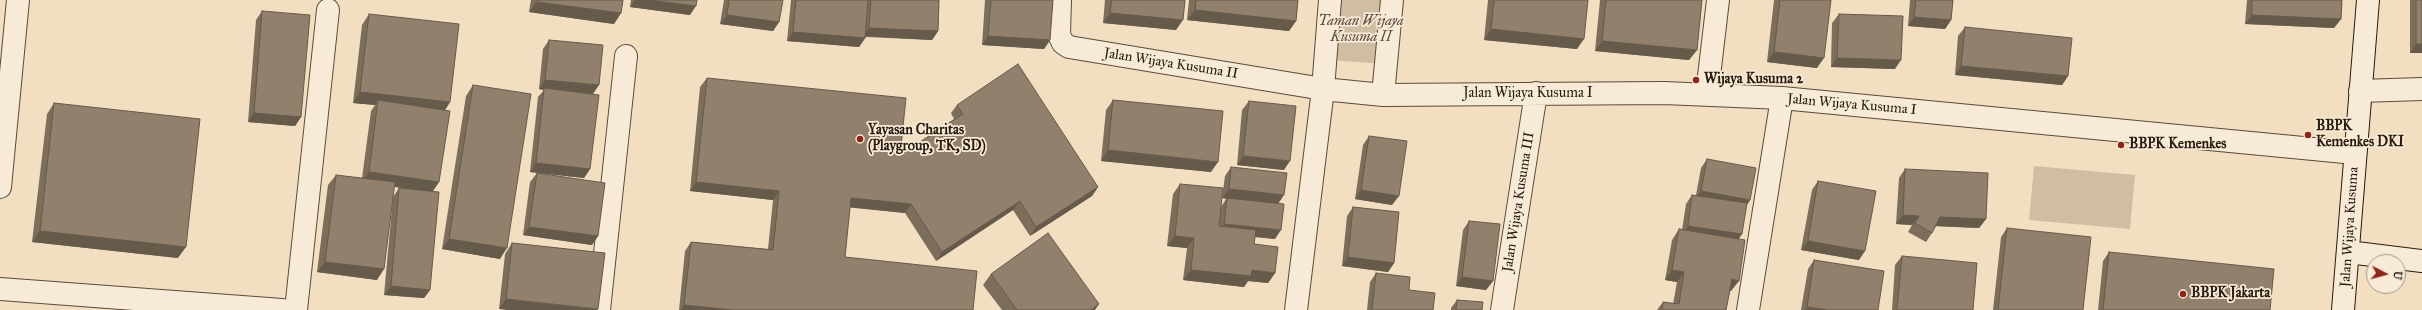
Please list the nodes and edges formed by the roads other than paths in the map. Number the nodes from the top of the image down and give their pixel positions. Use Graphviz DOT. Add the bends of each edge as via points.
graph roads {
  1 [pos="18,0"];
  2 [pos="1060,0"];
  3 [pos="1330,0"];
  4 [pos="1392,0"];
  5 [pos="1718,0"];
  6 [pos="2368,0"];
  7 [pos="328,10"];
  8 [pos="626,56"];
  9 [pos="1323,89"];
  10 [pos="2422,90"];
  11 [pos="2360,91"];
  12 [pos="1536,93"];
  13 [pos="1707,93"];
  14 [pos="1383,96"];
  15 [pos="1782,98"];
  16 [pos="2355,153"];
  17 [pos="0,186"];
  18 [pos="2348,252"];
  19 [pos="2422,261"];
  20 [pos="0,288"];
  21 [pos="51,301"];
  22 [pos="203,307"];
  23 [pos="282,310"];
  24 [pos="296,310"];
  25 [pos="599,310"];
  26 [pos="1296,310"];
  27 [pos="1502,310"];
  28 [pos="1748,310"];
  29 [pos="2343,310"];
  1 -- 17 [label="street"];
  2 -- 9 [label="street, Jalan Wijaya Kusuma II" via="1059,35 1063,43 1069,47"];
  3 -- 9 [label="street"];
  4 -- 14 [label="street"];
  5 -- 13 [label="street"];
  6 -- 11 [label="street, Jalan Wijaya Kusuma"];
  7 -- 24 [label="street"];
  8 -- 25 [label="street"];
  9 -- 14 [label="street, Jalan Wijaya Kusuma I"];
  9 -- 26 [label="street"];
  10 -- 11 [label="street"];
  11 -- 16 [label="street, Jalan Wijaya Kusuma"];
  12 -- 13 [label="street, Jalan Wijaya Kusuma I"];
  12 -- 14 [label="street, Jalan Wijaya Kusuma I"];
  12 -- 27 [label="street, Jalan Wijaya Kusuma III"];
  13 -- 15 [label="street, Jalan Wijaya Kusuma I"];
  15 -- 16 [label="street, Jalan Wijaya Kusuma I"];
  15 -- 28 [label="street"];
  16 -- 18 [label="street, Jalan Wijaya Kusuma"];
  18 -- 19 [label="street"];
  18 -- 29 [label="street, Jalan Wijaya Kusuma"];
  20 -- 21 [label="street"];
  21 -- 22 [label="street"];
  22 -- 23 [label="street"];
}
